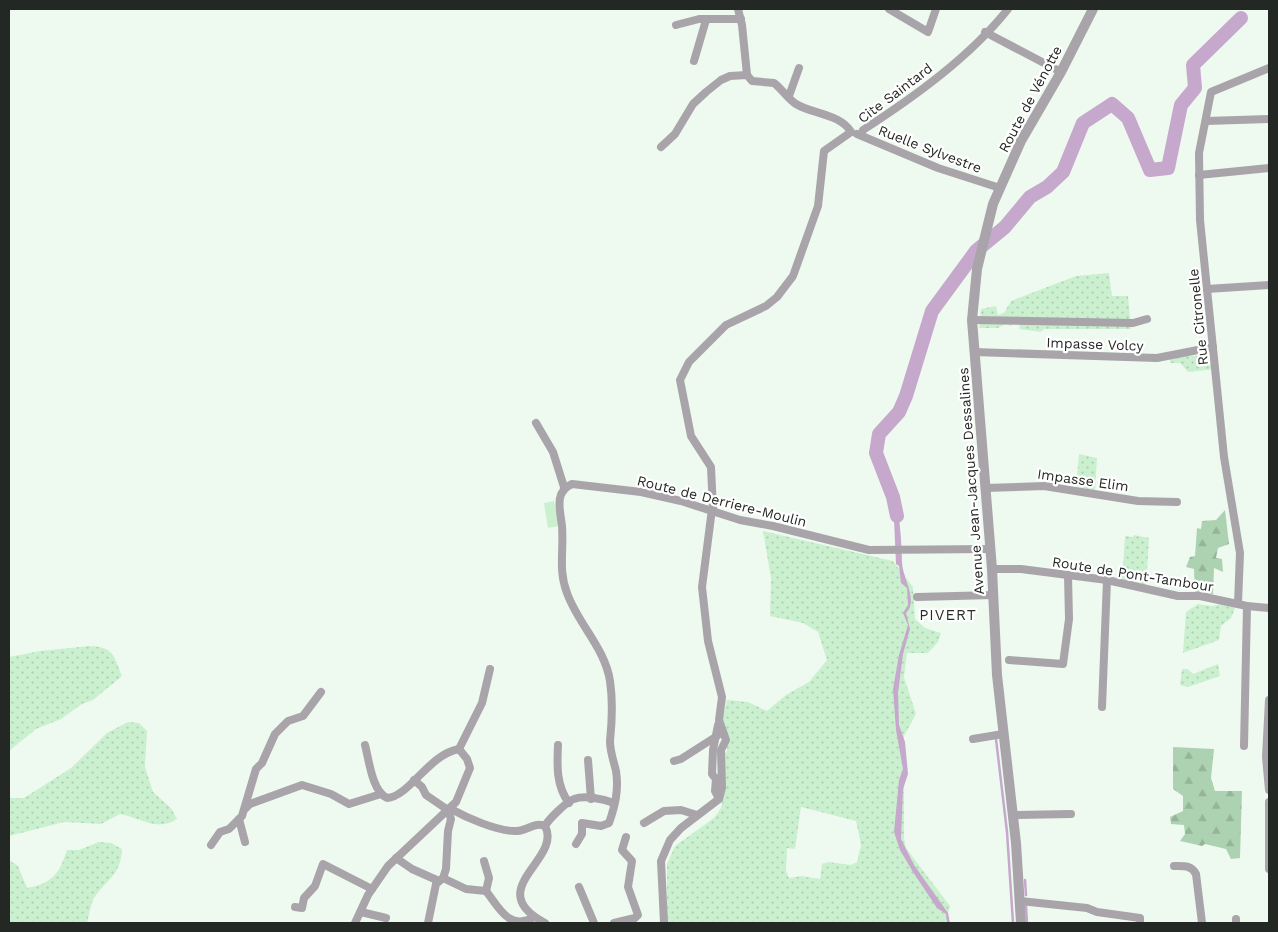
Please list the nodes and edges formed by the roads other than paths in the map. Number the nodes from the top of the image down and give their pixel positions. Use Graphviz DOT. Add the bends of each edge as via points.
graph roads {
  1 [pos="738,9"];
  2 [pos="890,9"];
  3 [pos="936,9"];
  4 [pos="1008,9"];
  5 [pos="1093,9"];
  6 [pos="741,19"];
  7 [pos="706,20"];
  8 [pos="676,25"];
  9 [pos="986,32"];
  10 [pos="694,61"];
  11 [pos="799,68"];
  12 [pos="1269,68"];
  13 [pos="1061,72"];
  14 [pos="747,75"];
  15 [pos="789,96"];
  16 [pos="1269,119"];
  17 [pos="1206,121"];
  18 [pos="851,132"];
  19 [pos="860,135"];
  20 [pos="661,147"];
  21 [pos="1269,168"];
  22 [pos="1199,175"];
  23 [pos="1000,188"];
  24 [pos="989,218"];
  25 [pos="1269,285"];
  26 [pos="1207,289"];
  27 [pos="1147,318"];
  28 [pos="972,320"];
  29 [pos="1213,347"];
  30 [pos="974,352"];
  31 [pos="536,423"];
  32 [pos="564,487"];
  33 [pos="985,488"];
  34 [pos="1177,502"];
  35 [pos="712,510"];
  36 [pos="990,549"];
  37 [pos="992,569"];
  38 [pos="1068,575"];
  39 [pos="1107,580"];
  40 [pos="994,596"];
  41 [pos="917,597"];
  42 [pos="1238,603"];
  43 [pos="1247,606"];
  44 [pos="1269,608"];
  45 [pos="1009,660"];
  46 [pos="490,669"];
  47 [pos="321,692"];
  48 [pos="1269,700"];
  49 [pos="1102,707"];
  50 [pos="719,720"];
  51 [pos="718,734"];
  52 [pos="1003,734"];
  53 [pos="973,739"];
  54 [pos="365,745"];
  55 [pos="558,745"];
  56 [pos="1244,746"];
  57 [pos="459,749"];
  58 [pos="588,760"];
  59 [pos="674,760"];
  60 [pos="414,780"];
  61 [pos="1269,790"];
  62 [pos="381,794"];
  63 [pos="591,798"];
  64 [pos="718,799"];
  65 [pos="1269,802"];
  66 [pos="569,803"];
  67 [pos="614,803"];
  68 [pos="245,809"];
  69 [pos="450,809"];
  70 [pos="1071,814"];
  71 [pos="697,815"];
  72 [pos="1012,815"];
  73 [pos="239,819"];
  74 [pos="644,823"];
  75 [pos="545,826"];
  76 [pos="626,837"];
  77 [pos="245,842"];
  78 [pos="576,844"];
  79 [pos="211,845"];
  80 [pos="396,858"];
  81 [pos="484,861"];
  82 [pos="1174,866"];
  83 [pos="1269,868"];
  84 [pos="441,879"];
  85 [pos="579,887"];
  86 [pos="372,889"];
  87 [pos="486,891"];
  88 [pos="1020,901"];
  89 [pos="295,907"];
  90 [pos="361,912"];
  91 [pos="534,917"];
  92 [pos="386,918"];
  93 [pos="355,923"];
  94 [pos="428,923"];
  95 [pos="545,923"];
  96 [pos="594,923"];
  97 [pos="614,923"];
  98 [pos="664,923"];
  99 [pos="1021,923"];
  100 [pos="1140,923"];
  101 [pos="1202,923"];
  1 -- 6 [label="street"];
  2 -- 3 [label="street" via="928,32"];
  4 -- 9 [label="street, Cite Saintard"];
  5 -- 13 [label="street, Route de Vénotte"];
  6 -- 7 [label="street"];
  6 -- 14 [label="street"];
  7 -- 8 [label="street" via="689,20"];
  7 -- 10 [label="street"];
  9 -- 13 [label="street"];
  9 -- 19 [label="street, Cite Saintard" via="929,86 909,97"];
  11 -- 15 [label="street"];
  12 -- 17 [label="street, Rue Citronelle" via="1211,92"];
  13 -- 23 [label="street, Route de Vénotte" via="1021,141"];
  14 -- 15 [label="street, Ruelle Sylvestre" via="752,81 774,83 784,95"];
  14 -- 20 [label="street" via="724,79 706,92 693,104 675,134"];
  15 -- 18 [label="street, Ruelle Sylvestre" via="794,103 824,114"];
  16 -- 17 [label="street"];
  17 -- 22 [label="street, Rue Citronelle" via="1199,153"];
  18 -- 19 [label="street, Ruelle Sylvestre"];
  18 -- 35 [label="street" via="824,151 818,206 793,276 766,306 726,324 689,362 682,374 680,380 691,436 711,467"];
  19 -- 23 [label="street, Ruelle Sylvestre" via="938,168"];
  21 -- 22 [label="street"];
  22 -- 26 [label="street, Rue Citronelle"];
  23 -- 24 [label="street, Route de Vénotte"];
  24 -- 28 [label="street, Avenue Jean-Jacques Dessalines" via="977,269"];
  25 -- 26 [label="street"];
  26 -- 29 [label="street, Rue Citronelle"];
  27 -- 28 [label="street" via="1133,322"];
  28 -- 30 [label="street, Avenue Jean-Jacques Dessalines"];
  29 -- 30 [label="street, Impasse Volcy" via="1156,358"];
  29 -- 42 [label="street, Rue Citronelle" via="1224,457 1240,553"];
  30 -- 33 [label="street, Avenue Jean-Jacques Dessalines"];
  31 -- 32 [label="street" via="553,452"];
  32 -- 35 [label="street, Route de Derriere-Moulin" via="572,484 641,492"];
  32 -- 67 [label="street" via="559,496 562,532 560,574 574,610 595,642 610,682 613,730 610,742 616,779"];
  33 -- 34 [label="street, Impasse Elim" via="1044,486 1138,501"];
  33 -- 36 [label="street, Avenue Jean-Jacques Dessalines"];
  35 -- 36 [label="street, Route de Derriere-Moulin" via="740,520 869,550"];
  35 -- 50 [label="street" via="702,587 708,640 722,697"];
  36 -- 37 [label="street, Avenue Jean-Jacques Dessalines"];
  37 -- 38 [label="street, Route de Pont-Tambour"];
  37 -- 40 [label="street, Avenue Jean-Jacques Dessalines"];
  38 -- 39 [label="street, Route de Pont-Tambour"];
  38 -- 45 [label="street" via="1069,619 1063,664"];
  39 -- 42 [label="street, Route de Pont-Tambour" via="1178,596 1200,596"];
  39 -- 49 [label="street"];
  40 -- 41 [label="street"];
  40 -- 52 [label="street, Avenue Jean-Jacques Dessalines" via="996,675"];
  42 -- 43 [label="street, Route de Pont-Tambour"];
  43 -- 44 [label="street, Route de Pont-Tambour"];
  43 -- 56 [label="street"];
  46 -- 57 [label="street" via="482,703"];
  47 -- 68 [label="street" via="303,716 288,721 272,740 256,770"];
  48 -- 61 [label="street" via="1266,757"];
  50 -- 51 [label="street"];
  50 -- 64 [label="street" via="726,740 721,750 722,788"];
  51 -- 59 [label="street" via="681,760"];
  51 -- 64 [label="street" via="713,750 712,774 716,779"];
  52 -- 53 [label="street"];
  52 -- 72 [label="street, Avenue Jean-Jacques Dessalines"];
  54 -- 62 [label="street"];
  55 -- 66 [label="street" via="558,772"];
  57 -- 60 [label="street" via="449,751 432,762"];
  57 -- 69 [label="street" via="470,768"];
  58 -- 63 [label="street"];
  60 -- 62 [label="street" via="393,798"];
  60 -- 69 [label="street" via="426,795"];
  62 -- 68 [label="street" via="349,804 331,794 302,786 250,804"];
  63 -- 66 [label="street" via="572,799"];
  63 -- 67 [label="street"];
  64 -- 71 [label="street"];
  65 -- 83 [label="street"];
  66 -- 75 [label="street" via="557,811"];
  67 -- 78 [label="street" via="609,823 601,826 582,823 582,834"];
  68 -- 73 [label="street"];
  69 -- 75 [label="street" via="509,831 525,830 534,825"];
  69 -- 80 [label="street"];
  69 -- 84 [label="street" via="452,819"];
  70 -- 72 [label="street"];
  71 -- 74 [label="street" via="681,810 664,811"];
  71 -- 98 [label="street" via="670,840 661,861"];
  72 -- 88 [label="street, Avenue Jean-Jacques Dessalines"];
  73 -- 77 [label="street"];
  73 -- 79 [label="street" via="216,836"];
  75 -- 91 [label="street" via="548,839 520,890 520,901"];
  76 -- 97 [label="street" via="622,850 632,861 628,887 638,915"];
  80 -- 84 [label="street" via="412,869"];
  80 -- 86 [label="street"];
  81 -- 87 [label="street" via="489,878"];
  82 -- 101 [label="street" via="1193,868 1196,874"];
  84 -- 87 [label="street" via="466,889"];
  84 -- 94 [label="street"];
  85 -- 96 [label="street"];
  86 -- 89 [label="street" via="323,864 314,886 304,898 302,908"];
  86 -- 90 [label="street"];
  87 -- 91 [label="street" via="506,917 520,921"];
  88 -- 99 [label="street, Avenue Jean-Jacques Dessalines"];
  88 -- 100 [label="street" via="1088,908 1140,918"];
  90 -- 92 [label="street"];
  90 -- 93 [label="street"];
  91 -- 95 [label="street"];
}
